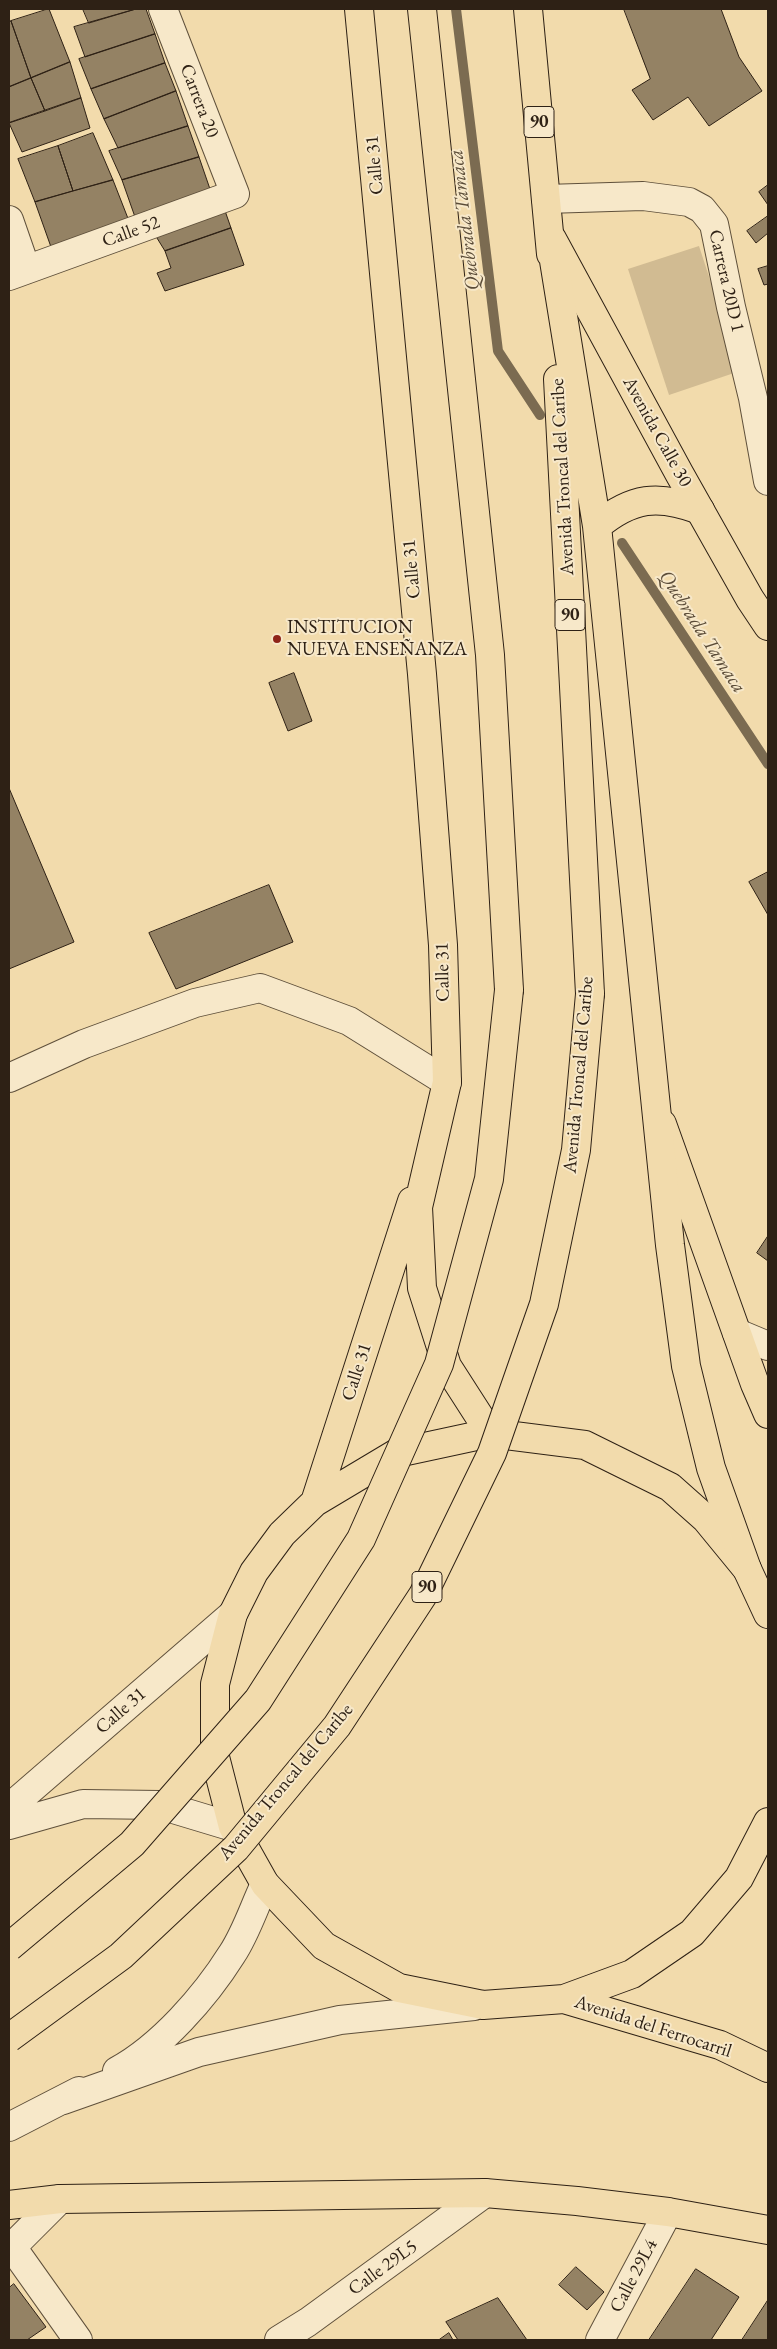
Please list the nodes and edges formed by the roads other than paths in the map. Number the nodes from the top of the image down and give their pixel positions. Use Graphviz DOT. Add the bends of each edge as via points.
graph roads {
  1 [pos="163,9"];
  2 [pos="359,9"];
  3 [pos="422,9"];
  4 [pos="528,9"];
  5 [pos="235,194"];
  6 [pos="546,199"];
  7 [pos="9,220"];
  8 [pos="550,236"];
  9 [pos="17,272"];
  10 [pos="768,481"];
  11 [pos="700,510"];
  12 [pos="597,526"];
  13 [pos="759,601"];
  14 [pos="768,626"];
  15 [pos="9,1078"];
  16 [pos="447,1082"];
  17 [pos="657,1111"];
  18 [pos="435,1128"];
  19 [pos="737,1333"];
  20 [pos="768,1346"];
  21 [pos="768,1414"];
  22 [pos="490,1434"];
  23 [pos="315,1502"];
  24 [pos="747,1569"];
  25 [pos="234,1614"];
  26 [pos="768,1614"];
  27 [pos="9,1808"];
  28 [pos="768,1822"];
  29 [pos="9,1824"];
  30 [pos="234,1827"];
  31 [pos="264,1884"];
  32 [pos="9,1947"];
  33 [pos="564,1999"];
  34 [pos="483,2005"];
  35 [pos="9,2038"];
  36 [pos="768,2068"];
  37 [pos="63,2100"];
  38 [pos="9,2127"];
  39 [pos="485,2193"];
  40 [pos="60,2199"];
  41 [pos="9,2205"];
  42 [pos="668,2212"];
  43 [pos="768,2230"];
  44 [pos="10,2249"];
  45 [pos="315,2331"];
  46 [pos="78,2340"];
  47 [pos="279,2340"];
  48 [pos="600,2340"];
  1 -- 5 [label="street, Carrera 20"];
  2 -- 16 [label="main road, Calle 31" via="423,693 443,944"];
  3 -- 32 [label="main road, bridge" via="490,655 509,990 489,1179 439,1364 362,1539 258,1700 132,1844"];
  4 -- 6 [label="main road, Avenida Troncal del Caribe / 90"];
  5 -- 9 [label="street, Calle 52"];
  6 -- 8 [label="main road, Avenida Troncal del Caribe / 90"];
  6 -- 10 [label="street, Carrera 20D 1" via="643,196 689,202 702,209 714,224"];
  7 -- 9 [label="street"];
  8 -- 11 [label="main road, Avenida Calle 30"];
  8 -- 12 [label="main road"];
  8 -- 35 [label="main road, Avenida Troncal del Caribe / 90, bridge" via="590,994 576,1150 544,1304 492,1453 423,1595 337,1726 236,1848 121,1956"];
  11 -- 12 [label="main road" via="679,502 634,503 614,512"];
  11 -- 13 [label="main road, Avenida Calle 30"];
  12 -- 17 [label="main road"];
  13 -- 14 [label="main road, Avenida Calle 30"];
  15 -- 16 [label="street" via="84,1044 195,1004 260,988 348,1021"];
  16 -- 18 [label="main road, Calle 31"];
  17 -- 19 [label="main road"];
  17 -- 24 [label="main road" via="686,1366 711,1468"];
  18 -- 22 [label="main road, Calle 31" via="418,1207 422,1288 447,1366"];
  18 -- 23 [label="main road, Calle 31"];
  19 -- 20 [label="street"];
  19 -- 21 [label="main road"];
  22 -- 23 [label="main road" via="397,1453"];
  22 -- 24 [label="main road" via="585,1445 670,1487 706,1519"];
  23 -- 25 [label="main road" via="282,1534 254,1572"];
  24 -- 26 [label="main road"];
  25 -- 27 [label="street, Calle 31"];
  25 -- 30 [label="main road" via="215,1684 215,1757"];
  28 -- 33 [label="main road" via="739,1878 692,1933 632,1974"];
  29 -- 30 [label="street" via="83,1804 160,1805"];
  30 -- 31 [label="main road"];
  31 -- 34 [label="main road" via="324,1946 399,1988"];
  31 -- 37 [label="street" via="233,1953 188,2014 130,2064"];
  33 -- 34 [label="main road"];
  33 -- 36 [label="main road, Avenida del Ferrocarril" via="720,2045"];
  34 -- 37 [label="street" via="340,2020 199,2052"];
  37 -- 38 [label="street"];
  39 -- 40 [label="main road"];
  39 -- 42 [label="main road"];
  39 -- 45 [label="street, Calle 29L5"];
  40 -- 41 [label="main road"];
  40 -- 44 [label="street"];
  42 -- 43 [label="main road"];
  42 -- 48 [label="street, Calle 29L4"];
  44 -- 46 [label="street"];
  45 -- 47 [label="street, Calle 29L5"];
}
